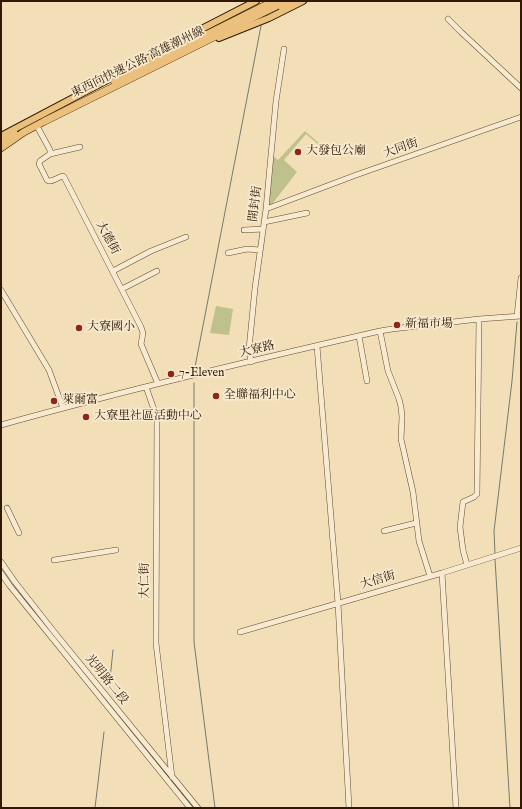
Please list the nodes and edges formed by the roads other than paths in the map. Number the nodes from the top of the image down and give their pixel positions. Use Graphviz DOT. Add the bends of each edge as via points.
graph roads {
  1 [pos="256,1"];
  2 [pos="266,1"];
  3 [pos="274,1"];
  4 [pos="286,1"];
  5 [pos="296,1"];
  6 [pos="303,1"];
  7 [pos="448,19"];
  8 [pos="223,32"];
  9 [pos="178,49"];
  10 [pos="284,49"];
  11 [pos="521,88"];
  12 [pos="521,117"];
  13 [pos="38,128"];
  14 [pos="1,136"];
  15 [pos="1,142"];
  16 [pos="80,147"];
  17 [pos="1,148"];
  18 [pos="1,152"];
  19 [pos="50,154"];
  20 [pos="266,209"];
  21 [pos="307,213"];
  22 [pos="264,222"];
  23 [pos="244,230"];
  24 [pos="263,230"];
  25 [pos="186,237"];
  26 [pos="260,250"];
  27 [pos="228,253"];
  28 [pos="113,271"];
  29 [pos="157,271"];
  30 [pos="521,278"];
  31 [pos="122,289"];
  32 [pos="1,290"];
  33 [pos="519,316"];
  34 [pos="479,319"];
  35 [pos="380,332"];
  36 [pos="359,336"];
  37 [pos="317,346"];
  38 [pos="250,362"];
  39 [pos="367,381"];
  40 [pos="158,384"];
  41 [pos="146,387"];
  42 [pos="63,408"];
  43 [pos="1,425"];
  44 [pos="7,508"];
  45 [pos="416,523"];
  46 [pos="384,531"];
  47 [pos="19,533"];
  48 [pos="521,548"];
  49 [pos="116,550"];
  50 [pos="54,560"];
  51 [pos="1,562"];
  52 [pos="467,565"];
  53 [pos="1,573"];
  54 [pos="442,573"];
  55 [pos="430,576"];
  56 [pos="338,603"];
  57 [pos="240,632"];
  58 [pos="172,777"];
  59 [pos="190,808"];
  60 [pos="198,808"];
  61 [pos="349,808"];
  62 [pos="456,808"];
  1 -- 14 [label="main road"];
  2 -- 9 [label="highway"];
  3 -- 9 [label="highway, 東西向快速公路 高雄潮州線"];
  4 -- 8 [label="highway, 東西向快速公路 高雄潮州線"];
  5 -- 8 [label="highway" via="233,30"];
  6 -- 13 [label="main road" via="223,36"];
  7 -- 11 [label="street"];
  8 -- 17 [label="highway, 東西向快速公路 高雄潮州線" via="43,122"];
  9 -- 15 [label="highway, 東西向快速公路 高雄潮州線" via="41,118"];
  10 -- 20 [label="street, 開封街" via="276,101"];
  12 -- 20 [label="street, 大同街"];
  13 -- 18 [label="main road"];
  13 -- 19 [label="street"];
  16 -- 19 [label="street"];
  19 -- 28 [label="street, 大德街" via="39,162 47,180 64,177"];
  20 -- 22 [label="street, 開封街"];
  21 -- 22 [label="street"];
  22 -- 24 [label="street, 開封街"];
  23 -- 24 [label="street"];
  24 -- 26 [label="street, 開封街"];
  25 -- 28 [label="street" via="151,251"];
  26 -- 27 [label="street" via="247,249"];
  26 -- 38 [label="street, 開封街" via="249,349"];
  28 -- 31 [label="street, 大德街"];
  29 -- 31 [label="street"];
  30 -- 33 [label="street"];
  31 -- 40 [label="street, 大德街" via="142,327 141,344"];
  32 -- 42 [label="street" via="50,370"];
  33 -- 34 [label="street, 大寮路"];
  34 -- 35 [label="street, 大寮路"];
  34 -- 52 [label="street" via="477,494 463,502 460,528"];
  35 -- 36 [label="street, 大寮路"];
  35 -- 45 [label="street" via="388,371 401,407 401,439 413,492"];
  36 -- 37 [label="street, 大寮路"];
  36 -- 39 [label="street"];
  37 -- 38 [label="street, 大寮路"];
  37 -- 56 [label="street"];
  38 -- 40 [label="street, 大寮路"];
  40 -- 41 [label="street, 大寮路"];
  41 -- 42 [label="street, 大寮路"];
  41 -- 58 [label="street, 大仁街" via="157,418 156,643"];
  42 -- 43 [label="street, 大寮路"];
  44 -- 47 [label="street"];
  45 -- 46 [label="street"];
  45 -- 55 [label="street"];
  48 -- 52 [label="street, 大信街"];
  49 -- 50 [label="street"];
  51 -- 58 [label="street, 光明路二段"];
  52 -- 54 [label="street, 大信街"];
  53 -- 59 [label="street, 光明路二段"];
  54 -- 55 [label="street, 大信街"];
  54 -- 62 [label="street"];
  55 -- 56 [label="street, 大信街"];
  56 -- 57 [label="street, 大信街"];
  56 -- 61 [label="street"];
  58 -- 60 [label="street, 光明路二段"];
}
